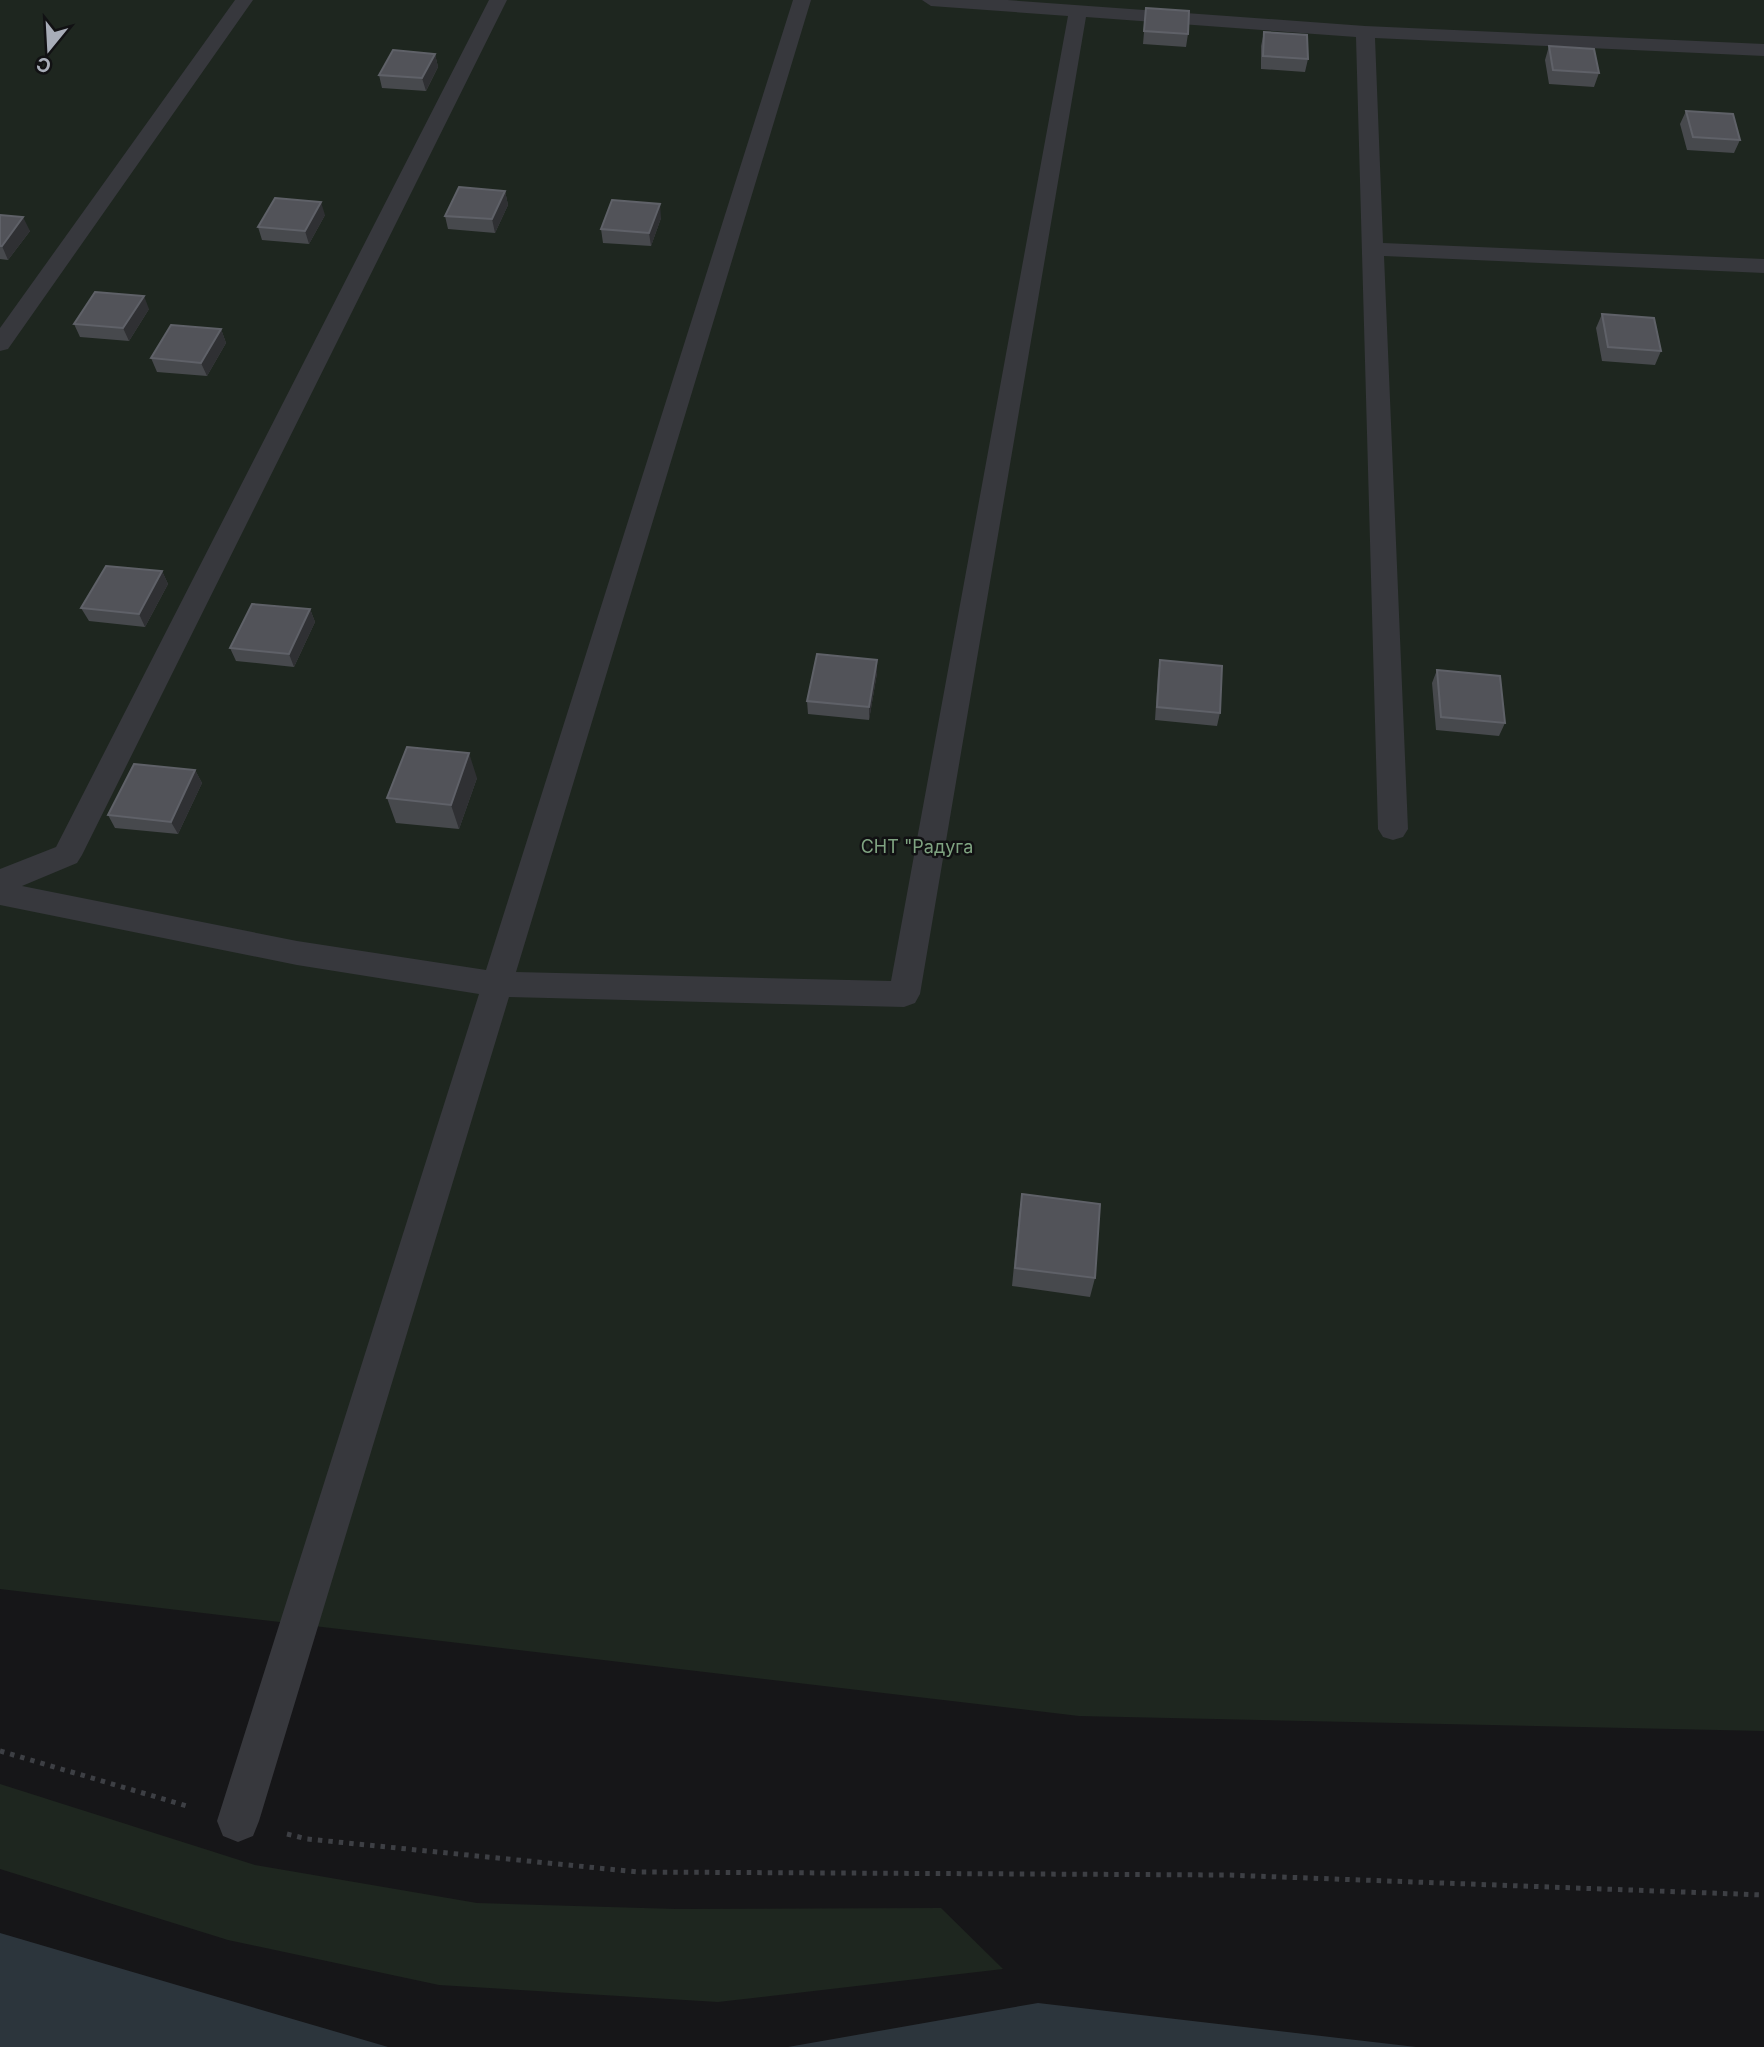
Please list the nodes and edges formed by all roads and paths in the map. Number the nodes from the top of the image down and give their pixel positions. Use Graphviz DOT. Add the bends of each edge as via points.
graph roads {
  1 [pos="244,0"];
  2 [pos="498,0"];
  3 [pos="802,0"];
  4 [pos="931,0"];
  5 [pos="1078,11"];
  6 [pos="1365,32"];
  7 [pos="1764,50"];
  8 [pos="1373,249"];
  9 [pos="1764,267"];
  10 [pos="0,344"];
  11 [pos="1393,829"];
  12 [pos="0,882"];
  13 [pos="0,893"];
  14 [pos="497,984"];
  15 [pos="0,1751"];
  16 [pos="238,1821"];
  17 [pos="1764,1895"];
  1 -- 10 [label="lane"];
  2 -- 12 [label="lane" via="67,855"];
  3 -- 14 [label="lane"];
  4 -- 5 [label="lane"];
  5 -- 6 [label="lane"];
  5 -- 14 [label="lane" via="904,994"];
  6 -- 7 [label="lane"];
  6 -- 8 [label="lane"];
  8 -- 9 [label="lane"];
  8 -- 11 [label="lane"];
  13 -- 14 [label="lane" via="297,953"];
  14 -- 16 [label="lane"];
  15 -- 16 [label="path"];
  16 -- 17 [label="path" via="307,1839 638,1872 1227,1875"];
}
